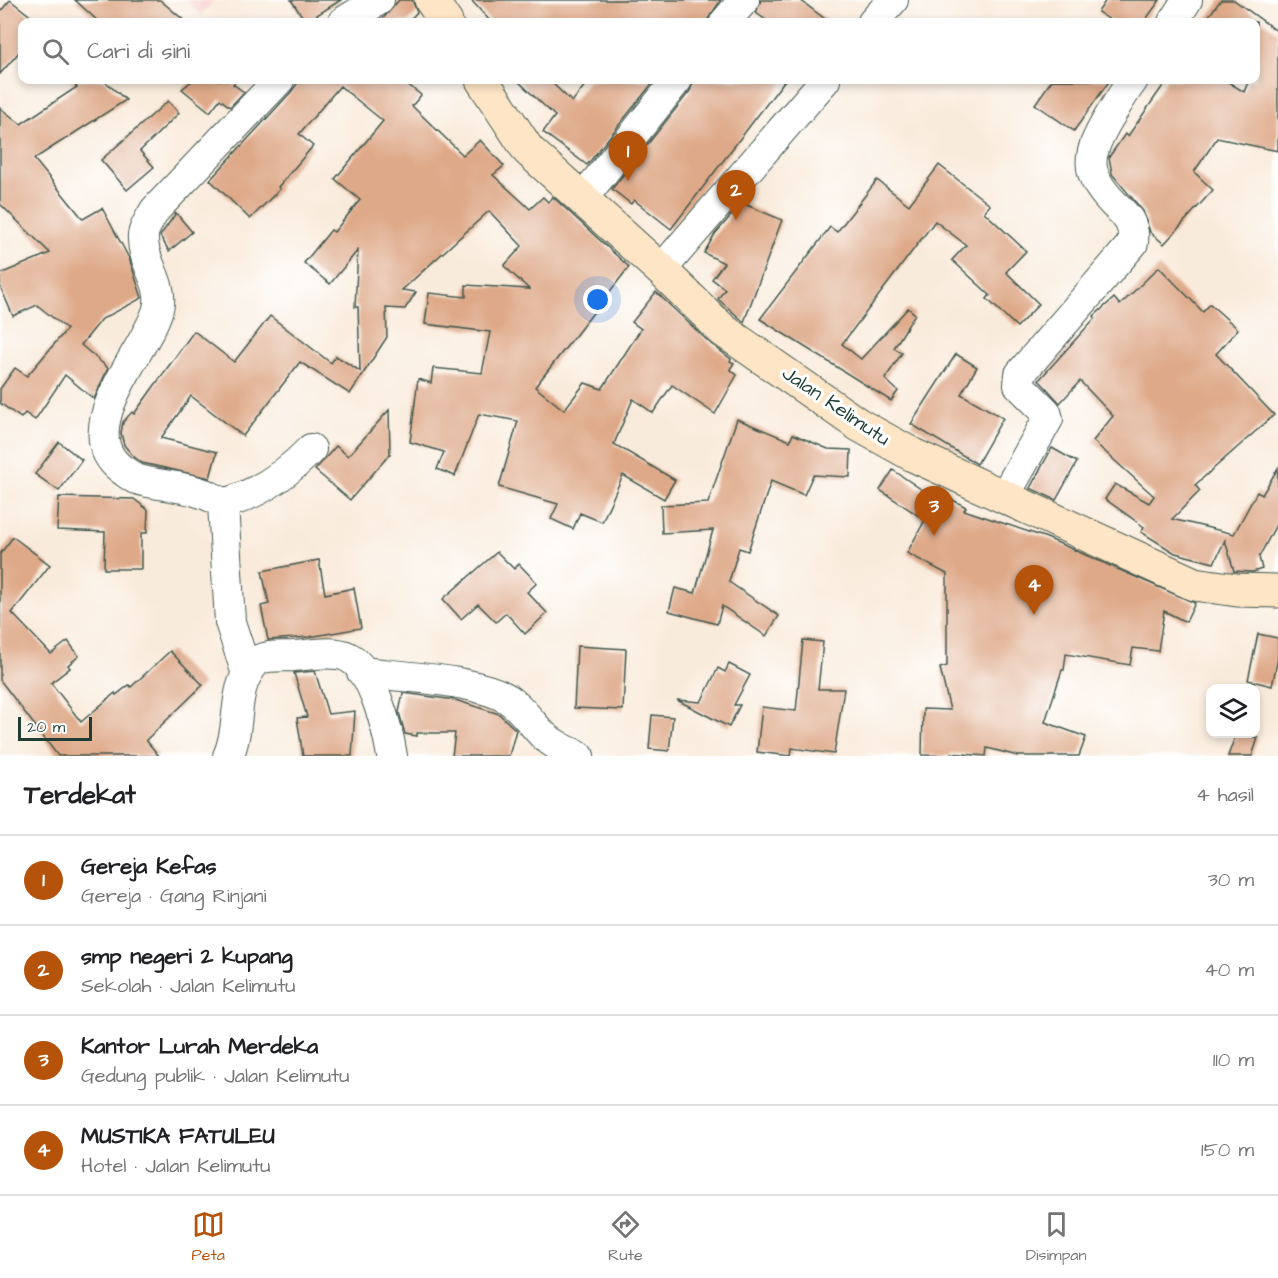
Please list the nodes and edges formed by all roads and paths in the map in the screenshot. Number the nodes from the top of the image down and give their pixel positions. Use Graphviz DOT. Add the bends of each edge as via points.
graph roads {
  1 [pos="380,0"];
  2 [pos="431,0"];
  3 [pos="744,0"];
  4 [pos="893,0"];
  5 [pos="1187,0"];
  6 [pos="350,18"];
  7 [pos="443,18"];
  8 [pos="728,18"];
  9 [pos="877,18"];
  10 [pos="1176,18"];
  11 [pos="275,84"];
  12 [pos="485,84"];
  13 [pos="674,84"];
  14 [pos="822,84"];
  15 [pos="1131,84"];
  16 [pos="582,200"];
  17 [pos="661,270"];
  18 [pos="311,449"];
  19 [pos="1004,497"];
  20 [pos="223,504"];
  21 [pos="1278,591"];
  22 [pos="363,672"];
  23 [pos="248,674"];
  24 [pos="228,756"];
  25 [pos="392,756"];
  26 [pos="579,756"];
  1 -- 6 [label="street"];
  2 -- 7 [label="street"];
  3 -- 8 [label="street"];
  4 -- 9 [label="street"];
  5 -- 10 [label="street"];
  11 -- 20 [label="street" via="155,210 143,233 145,258 161,294 158,310 116,389 105,419 104,447 111,460 133,478 212,495"];
  12 -- 16 [label="street, Jalan Kelimutu" via="528,150"];
  13 -- 16 [label="street"];
  14 -- 17 [label="street"];
  15 -- 19 [label="street" via="1094,143 1090,158 1098,184 1132,223 1133,243 1020,374 1019,385 1046,412 1048,419"];
  16 -- 17 [label="street, Jalan Kelimutu"];
  17 -- 19 [label="street, Jalan Kelimutu" via="724,331 860,425 913,455"];
  18 -- 20 [label="street" via="291,470 269,484"];
  19 -- 21 [label="street, Jalan Kelimutu" via="1194,584"];
  20 -- 23 [label="street" via="230,622"];
  22 -- 23 [label="street" via="348,657 326,655 265,658 255,662"];
  22 -- 25 [label="street" via="387,729"];
  22 -- 26 [label="street" via="494,692 520,707 559,748"];
  23 -- 24 [label="street" via="241,688"];
}
